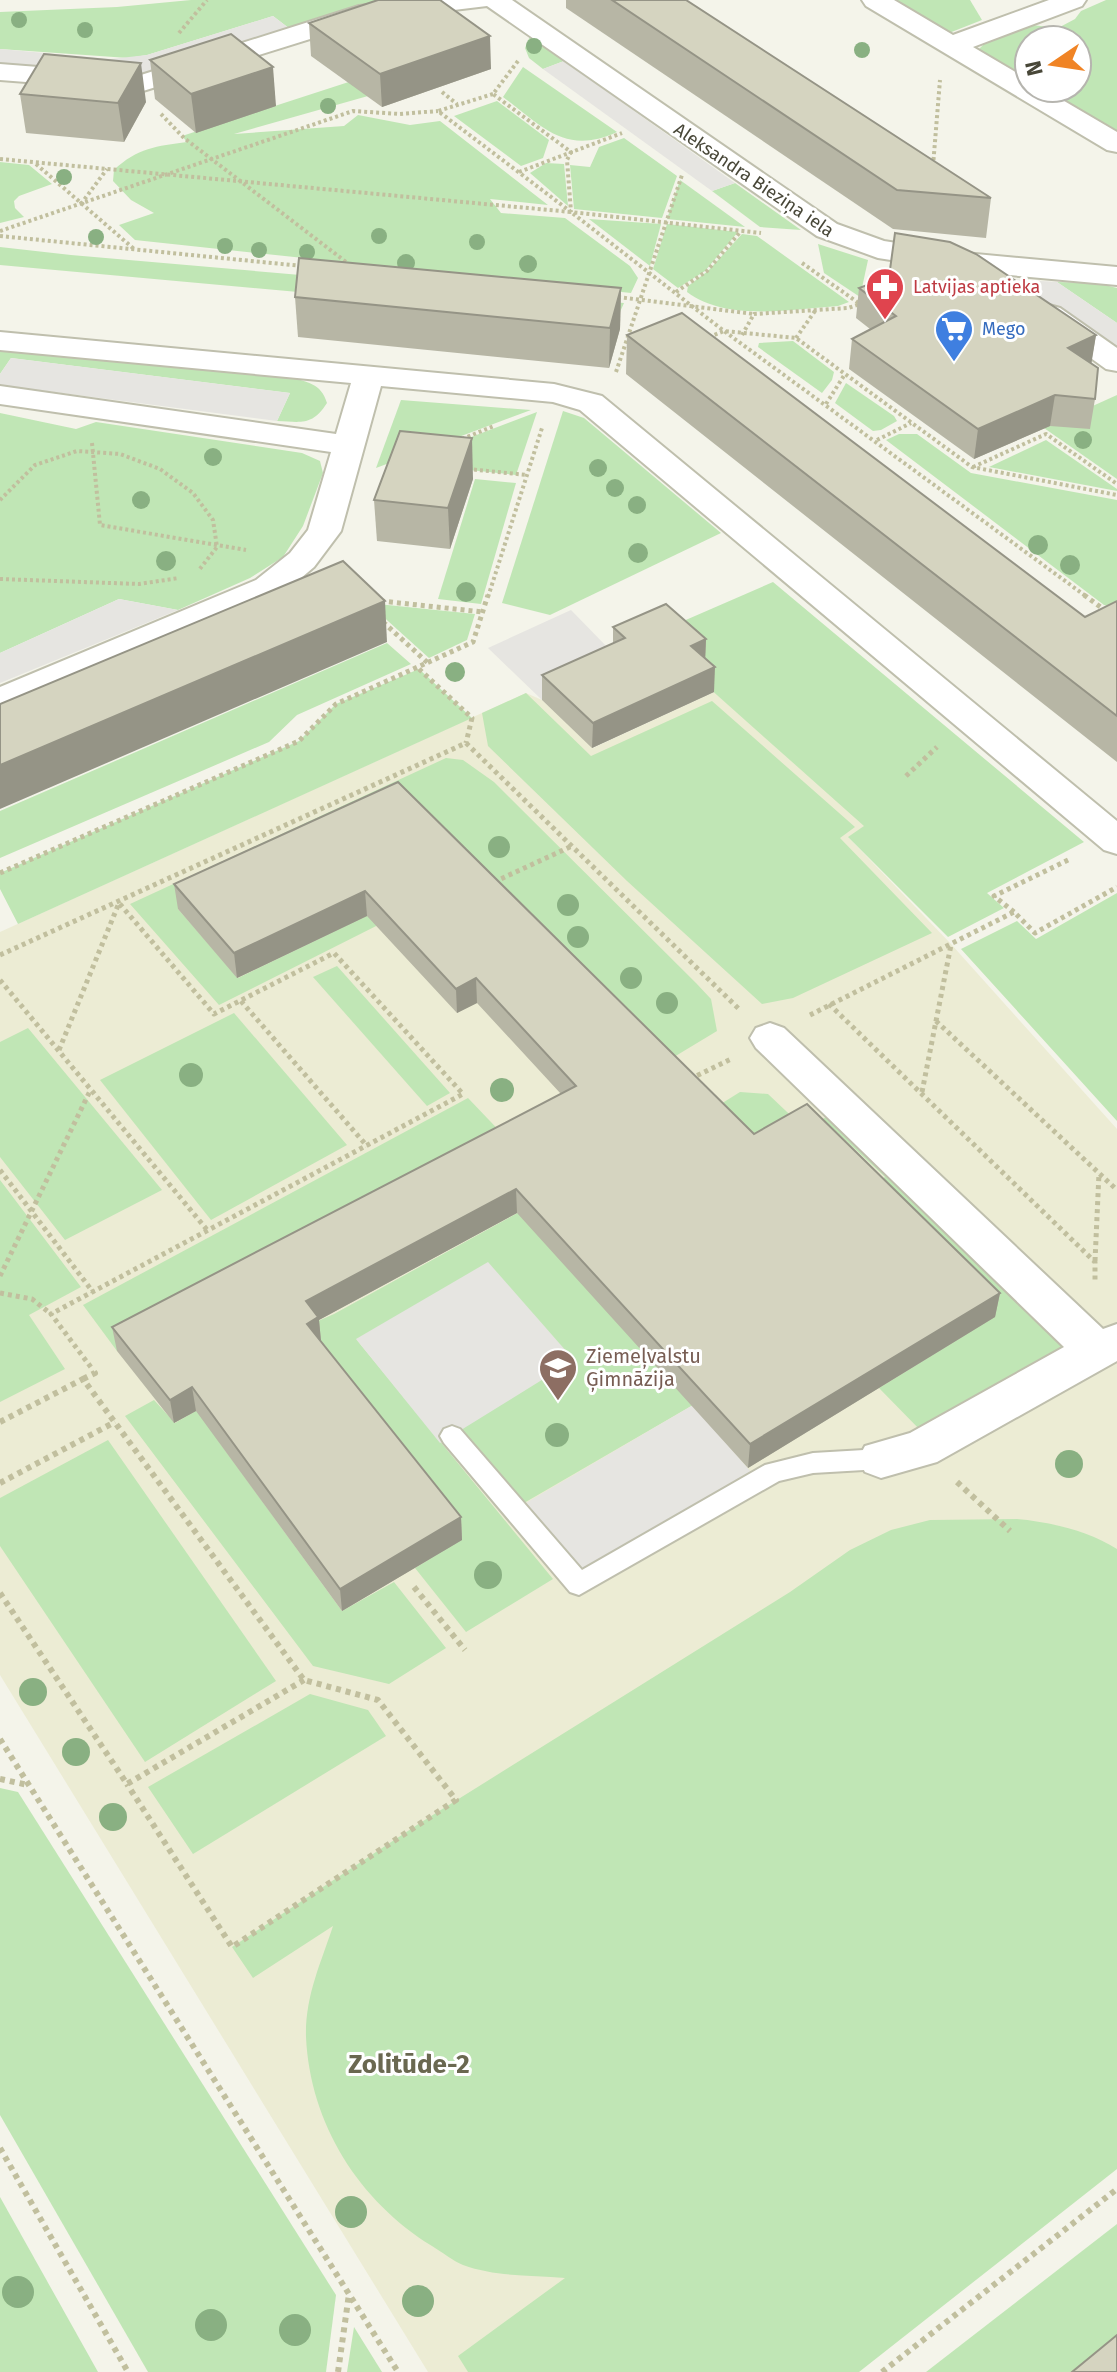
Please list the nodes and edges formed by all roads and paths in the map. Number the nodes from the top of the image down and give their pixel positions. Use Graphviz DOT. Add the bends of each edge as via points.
graph roads {
  1 [pos="481,0"];
  2 [pos="495,0"];
  3 [pos="875,0"];
  4 [pos="1073,0"];
  5 [pos="988,1"];
  6 [pos="1020,21"];
  7 [pos="946,57"];
  8 [pos="520,59"];
  9 [pos="0,72"];
  10 [pos="442,92"];
  11 [pos="493,94"];
  12 [pos="458,105"];
  13 [pos="153,106"];
  14 [pos="438,111"];
  15 [pos="623,132"];
  16 [pos="1117,144"];
  17 [pos="571,152"];
  18 [pos="0,159"];
  19 [pos="214,160"];
  20 [pos="35,163"];
  21 [pos="107,169"];
  22 [pos="518,172"];
  23 [pos="931,174"];
  24 [pos="170,175"];
  25 [pos="682,175"];
  26 [pos="244,182"];
  27 [pos="80,205"];
  28 [pos="571,212"];
  29 [pos="665,222"];
  30 [pos="742,231"];
  31 [pos="759,233"];
  32 [pos="0,234"];
  33 [pos="134,250"];
  34 [pos="955,261"];
  35 [pos="314,267"];
  36 [pos="344,270"];
  37 [pos="649,272"];
  38 [pos="1117,276"];
  39 [pos="676,293"];
  40 [pos="608,296"];
  41 [pos="640,299"];
  42 [pos="871,299"];
  43 [pos="691,304"];
  44 [pos="815,311"];
  45 [pos="754,314"];
  46 [pos="724,331"];
  47 [pos="743,333"];
  48 [pos="796,338"];
  49 [pos="0,341"];
  50 [pos="739,341"];
  51 [pos="697,342"];
  52 [pos="1117,362"];
  53 [pos="628,371"];
  54 [pos="845,374"];
  55 [pos="369,375"];
  56 [pos="554,393"];
  57 [pos="0,395"];
  58 [pos="826,404"];
  59 [pos="911,423"];
  60 [pos="91,431"];
  61 [pos="877,440"];
  62 [pos="347,445"];
  63 [pos="93,451"];
  64 [pos="972,467"];
  65 [pos="462,469"];
  66 [pos="527,475"];
  67 [pos="1117,484"];
  68 [pos="1117,495"];
  69 [pos="0,500"];
  70 [pos="218,545"];
  71 [pos="297,564"];
  72 [pos="193,574"];
  73 [pos="182,577"];
  74 [pos="0,579"];
  75 [pos="370,600"];
  76 [pos="1100,609"];
  77 [pos="483,612"];
  78 [pos="1117,612"];
  79 [pos="377,617"];
  80 [pos="1117,619"];
  81 [pos="429,664"];
  82 [pos="419,669"];
  83 [pos="0,700"];
  84 [pos="466,743"];
  85 [pos="1115,839"];
  86 [pos="572,846"];
  87 [pos="0,873"];
  88 [pos="488,885"];
  89 [pos="1117,887"];
  90 [pos="119,903"];
  91 [pos="1014,912"];
  92 [pos="951,944"];
  93 [pos="0,955"];
  94 [pos="0,980"];
  95 [pos="241,1001"];
  96 [pos="829,1004"];
  97 [pos="936,1021"];
  98 [pos="787,1028"];
  99 [pos="59,1050"];
  100 [pos="728,1060"];
  101 [pos="678,1085"];
  102 [pos="91,1089"];
  103 [pos="921,1093"];
  104 [pos="367,1146"];
  105 [pos="0,1170"];
  106 [pos="1099,1173"];
  107 [pos="1117,1190"];
  108 [pos="32,1212"];
  109 [pos="208,1231"];
  110 [pos="1095,1262"];
  111 [pos="0,1276"];
  112 [pos="93,1292"];
  113 [pos="0,1293"];
  114 [pos="51,1314"];
  115 [pos="1107,1346"];
  116 [pos="83,1379"];
  117 [pos="0,1422"];
  118 [pos="115,1422"];
  119 [pos="452,1436"];
  120 [pos="901,1454"];
  121 [pos="0,1483"];
  122 [pos="1010,1531"];
  123 [pos="414,1587"];
  124 [pos="0,1593"];
  125 [pos="465,1650"];
  126 [pos="304,1680"];
  127 [pos="0,1739"];
  128 [pos="0,1779"];
  129 [pos="127,1784"];
  130 [pos="29,1785"];
  131 [pos="0,2148"];
  132 [pos="1117,2189"];
  133 [pos="349,2292"];
  134 [pos="128,2372"];
  135 [pos="338,2372"];
  136 [pos="398,2372"];
  137 [pos="882,2372"];
  1 -- 9 [label="street" via="368,12 143,83"];
  2 -- 34 [label="street, Aleksandra Bieziņa iela" via="827,230 878,249"];
  3 -- 7 [label="street"];
  4 -- 6 [label="street"];
  5 -- 6 [label="street"];
  6 -- 7 [label="street"];
  7 -- 16 [label="street"];
  7 -- 23 [label="path"];
  8 -- 11 [label="path"];
  10 -- 12 [label="path"];
  11 -- 12 [label="path"];
  11 -- 17 [label="path"];
  12 -- 14 [label="path"];
  13 -- 19 [label="path"];
  14 -- 19 [label="path" via="353,111"];
  14 -- 22 [label="path"];
  15 -- 17 [label="path"];
  17 -- 22 [label="path"];
  17 -- 28 [label="path"];
  18 -- 20 [label="path"];
  19 -- 24 [label="path"];
  19 -- 26 [label="path"];
  20 -- 21 [label="path"];
  20 -- 27 [label="path"];
  21 -- 24 [label="path"];
  21 -- 27 [label="path"];
  22 -- 28 [label="path"];
  24 -- 26 [label="path"];
  24 -- 27 [label="path"];
  25 -- 29 [label="path"];
  26 -- 28 [label="path"];
  26 -- 36 [label="path" via="359,272"];
  27 -- 32 [label="path"];
  27 -- 33 [label="path"];
  28 -- 29 [label="path"];
  28 -- 37 [label="path"];
  29 -- 30 [label="path"];
  29 -- 37 [label="path"];
  30 -- 31 [label="path"];
  30 -- 39 [label="path" via="707,271"];
  32 -- 33 [label="path"];
  33 -- 35 [label="path"];
  34 -- 38 [label="street"];
  34 -- 52 [label="street, Aleksandra Bieziņa iela" via="1015,290"];
  37 -- 39 [label="path"];
  37 -- 41 [label="path"];
  39 -- 43 [label="path"];
  40 -- 41 [label="path"];
  41 -- 43 [label="path"];
  41 -- 53 [label="path" via="614,377"];
  42 -- 44 [label="path"];
  43 -- 45 [label="path"];
  43 -- 46 [label="path"];
  44 -- 45 [label="path"];
  44 -- 48 [label="path"];
  45 -- 47 [label="path"];
  46 -- 47 [label="path"];
  46 -- 50 [label="path"];
  46 -- 51 [label="path"];
  47 -- 48 [label="path"];
  47 -- 50 [label="path"];
  48 -- 54 [label="path"];
  49 -- 55 [label="street"];
  50 -- 58 [label="path"];
  54 -- 58 [label="path"];
  54 -- 59 [label="path"];
  55 -- 56 [label="street"];
  55 -- 62 [label="street"];
  56 -- 66 [label="path"];
  56 -- 85 [label="street" via="591,403"];
  57 -- 62 [label="street"];
  58 -- 61 [label="path"];
  59 -- 61 [label="path"];
  59 -- 64 [label="path"];
  60 -- 63 [label="path"];
  61 -- 76 [label="path"];
  62 -- 71 [label="street" via="324,531"];
  63 -- 69 [label="path" via="71,452 37,464"];
  63 -- 70 [label="path" via="128,456 186,485 205,505"];
  63 -- 70 [label="path" via="100,525"];
  64 -- 67 [label="path" via="1046,434"];
  64 -- 68 [label="path"];
  65 -- 66 [label="path"];
  66 -- 77 [label="path"];
  70 -- 71 [label="path"];
  70 -- 72 [label="path" via="209,564"];
  71 -- 83 [label="street" via="268,588"];
  73 -- 74 [label="path" via="139,584"];
  75 -- 77 [label="path"];
  76 -- 78 [label="path"];
  76 -- 80 [label="path"];
  77 -- 81 [label="path" via="473,642"];
  79 -- 81 [label="path"];
  81 -- 82 [label="path"];
  82 -- 84 [label="path" via="472,718"];
  82 -- 87 [label="path" via="336,704 299,741"];
  84 -- 86 [label="path"];
  84 -- 90 [label="path"];
  85 -- 91 [label="path" via="994,896"];
  86 -- 88 [label="path"];
  86 -- 98 [label="path"];
  89 -- 91 [label="path" via="1035,933"];
  90 -- 93 [label="path"];
  90 -- 95 [label="path" via="214,1014"];
  90 -- 99 [label="path"];
  91 -- 92 [label="path"];
  92 -- 96 [label="path"];
  92 -- 97 [label="path"];
  94 -- 99 [label="path"];
  95 -- 104 [label="path"];
  95 -- 104 [label="path" via="334,953 463,1094"];
  96 -- 98 [label="path"];
  96 -- 103 [label="path"];
  97 -- 103 [label="path"];
  97 -- 106 [label="path"];
  98 -- 115 [label="street"];
  99 -- 102 [label="path"];
  100 -- 101 [label="path"];
  102 -- 108 [label="path"];
  102 -- 109 [label="path"];
  103 -- 110 [label="path"];
  104 -- 109 [label="path"];
  105 -- 108 [label="path"];
  106 -- 107 [label="path"];
  106 -- 110 [label="path"];
  108 -- 111 [label="path"];
  108 -- 112 [label="path"];
  109 -- 112 [label="path"];
  110 -- 115 [label="path"];
  112 -- 114 [label="path"];
  113 -- 114 [label="path" via="32,1299"];
  114 -- 116 [label="path" via="95,1373"];
  115 -- 120 [label="street"];
  116 -- 117 [label="path"];
  116 -- 118 [label="path"];
  118 -- 121 [label="path"];
  118 -- 126 [label="path"];
  119 -- 120 [label="lane" via="579,1584 773,1472"];
  120 -- 122 [label="path"];
  123 -- 125 [label="path"];
  124 -- 129 [label="path"];
  126 -- 129 [label="path"];
  126 -- 129 [label="path" via="378,1700 456,1800 232,1947"];
  127 -- 130 [label="path"];
  128 -- 130 [label="path"];
  130 -- 133 [label="path"];
  131 -- 134 [label="path"];
  132 -- 137 [label="path"];
  133 -- 135 [label="path"];
  133 -- 136 [label="path"];
}
